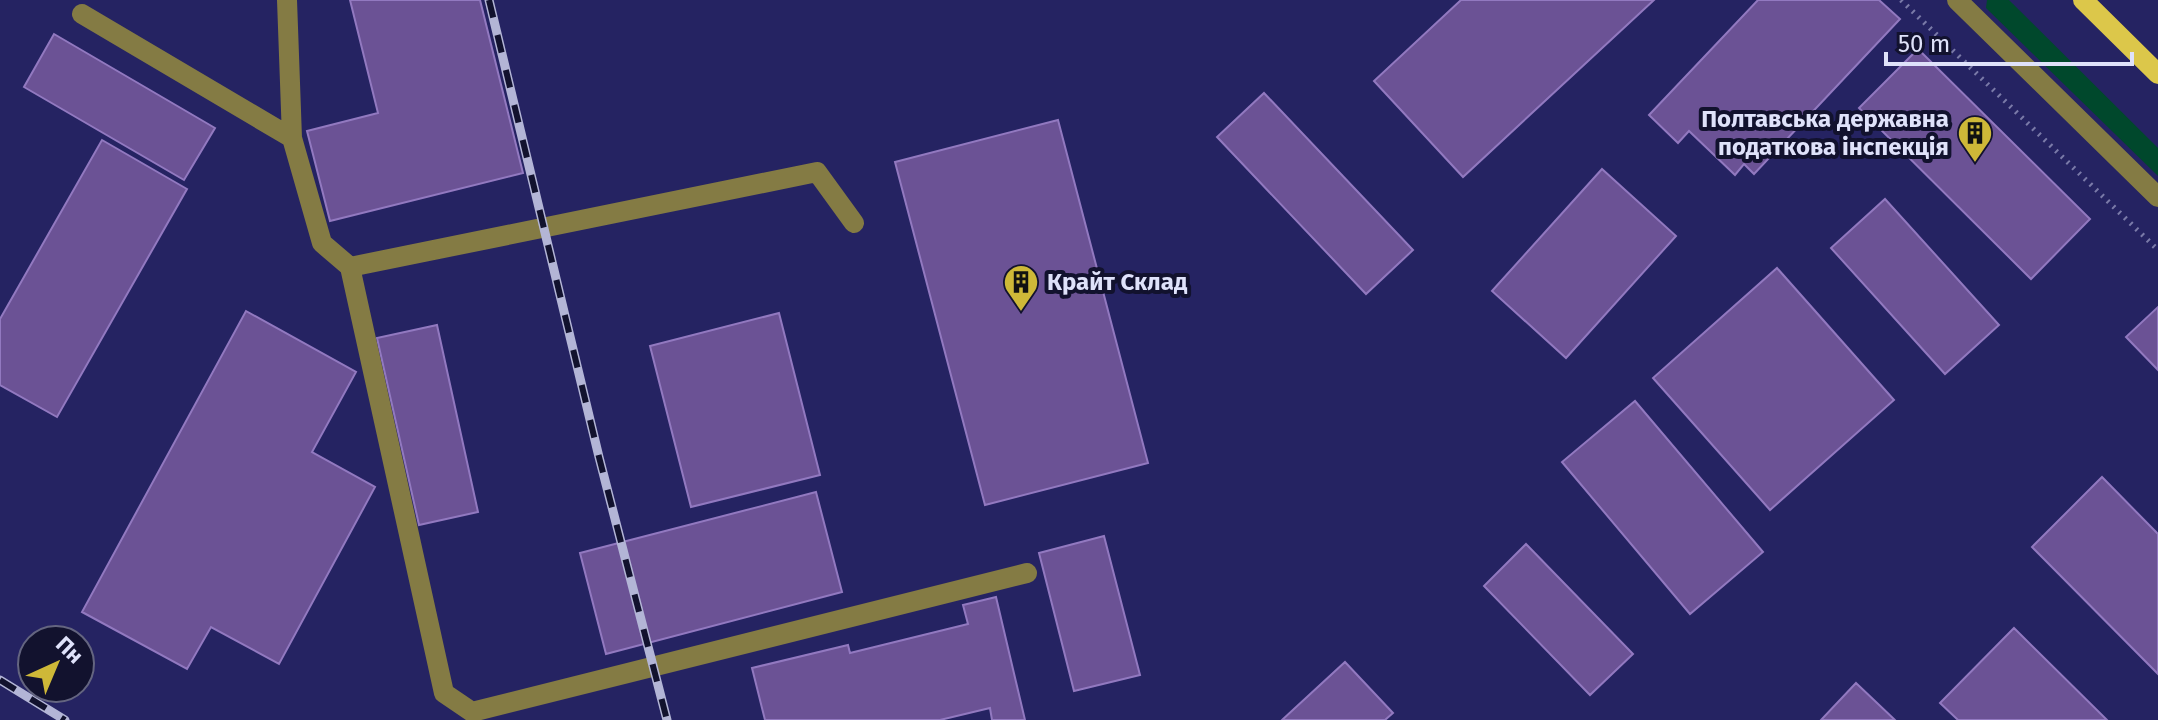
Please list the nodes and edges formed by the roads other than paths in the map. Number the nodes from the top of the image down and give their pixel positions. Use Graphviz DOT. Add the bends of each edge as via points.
graph roads {
  1 [pos="287,0"];
  2 [pos="1957,0"];
  3 [pos="2083,0"];
  4 [pos="82,14"];
  5 [pos="2158,74"];
  6 [pos="292,138"];
  7 [pos="2158,197"];
  8 [pos="854,223"];
  9 [pos="350,267"];
  10 [pos="1027,573"];
  1 -- 6 [label="lane"];
  2 -- 7 [label="lane"];
  3 -- 5 [label="main road"];
  4 -- 6 [label="lane"];
  6 -- 9 [label="lane" via="322,243"];
  8 -- 9 [label="lane" via="817,172"];
  9 -- 10 [label="lane" via="444,693 472,712"];
}
